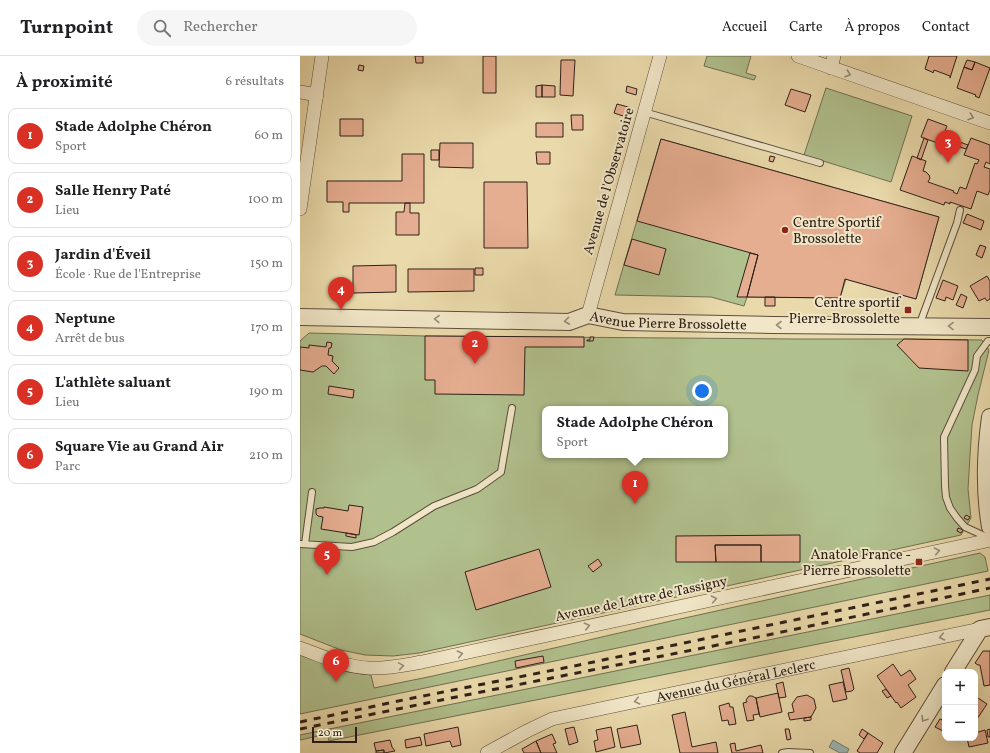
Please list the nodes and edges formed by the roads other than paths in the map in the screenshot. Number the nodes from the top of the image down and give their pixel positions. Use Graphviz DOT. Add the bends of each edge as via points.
graph roads {
  1 [pos="322,56"];
  2 [pos="660,56"];
  3 [pos="798,56"];
  4 [pos="832,62"];
  5 [pos="300,92"];
  6 [pos="317,95"];
  7 [pos="644,112"];
  8 [pos="990,123"];
  9 [pos="820,164"];
  10 [pos="300,209"];
  11 [pos="960,210"];
  12 [pos="588,315"];
  13 [pos="300,317"];
  14 [pos="919,326"];
  15 [pos="990,327"];
  16 [pos="990,341"];
  17 [pos="512,408"];
  18 [pos="990,417"];
  19 [pos="312,492"];
  20 [pos="990,527"];
  21 [pos="990,539"];
  22 [pos="302,544"];
  23 [pos="985,628"];
  24 [pos="300,648"];
  25 [pos="955,669"];
  26 [pos="942,691"];
  27 [pos="487,753"];
  28 [pos="782,753"];
  29 [pos="810,753"];
  30 [pos="903,753"];
  1 -- 6 [label="street"];
  2 -- 7 [label="street, Avenue de l'Observatoire"];
  3 -- 4 [label="street"];
  4 -- 8 [label="street, one-way"];
  5 -- 6 [label="street"];
  6 -- 10 [label="street"];
  7 -- 9 [label="lane"];
  7 -- 12 [label="street, Avenue de l'Observatoire"];
  11 -- 14 [label="lane"];
  12 -- 13 [label="street, Avenue Pierre Brossolette, one-way" via="569,322"];
  14 -- 12 [label="street, Avenue Pierre Brossolette, one-way" via="623,322"];
  15 -- 14 [label="street, Avenue Pierre Brossolette, one-way"];
  16 -- 21 [label="lane" via="977,356 975,370 944,437 945,486 950,508 965,527"];
  17 -- 22 [label="lane" via="501,472 477,489 434,506 374,542 352,547"];
  18 -- 20 [label="street" via="986,466"];
  19 -- 22 [label="lane"];
  24 -- 21 [label="street, Avenue de Lattre de Tassigny, one-way" via="352,666 395,667"];
  23 -- 25 [label="street"];
  23 -- 27 [label="street, Avenue du Général Leclerc, one-way" via="552,719"];
  26 -- 30 [label="street, one-way"];
  28 -- 29 [label="lane"];
}
